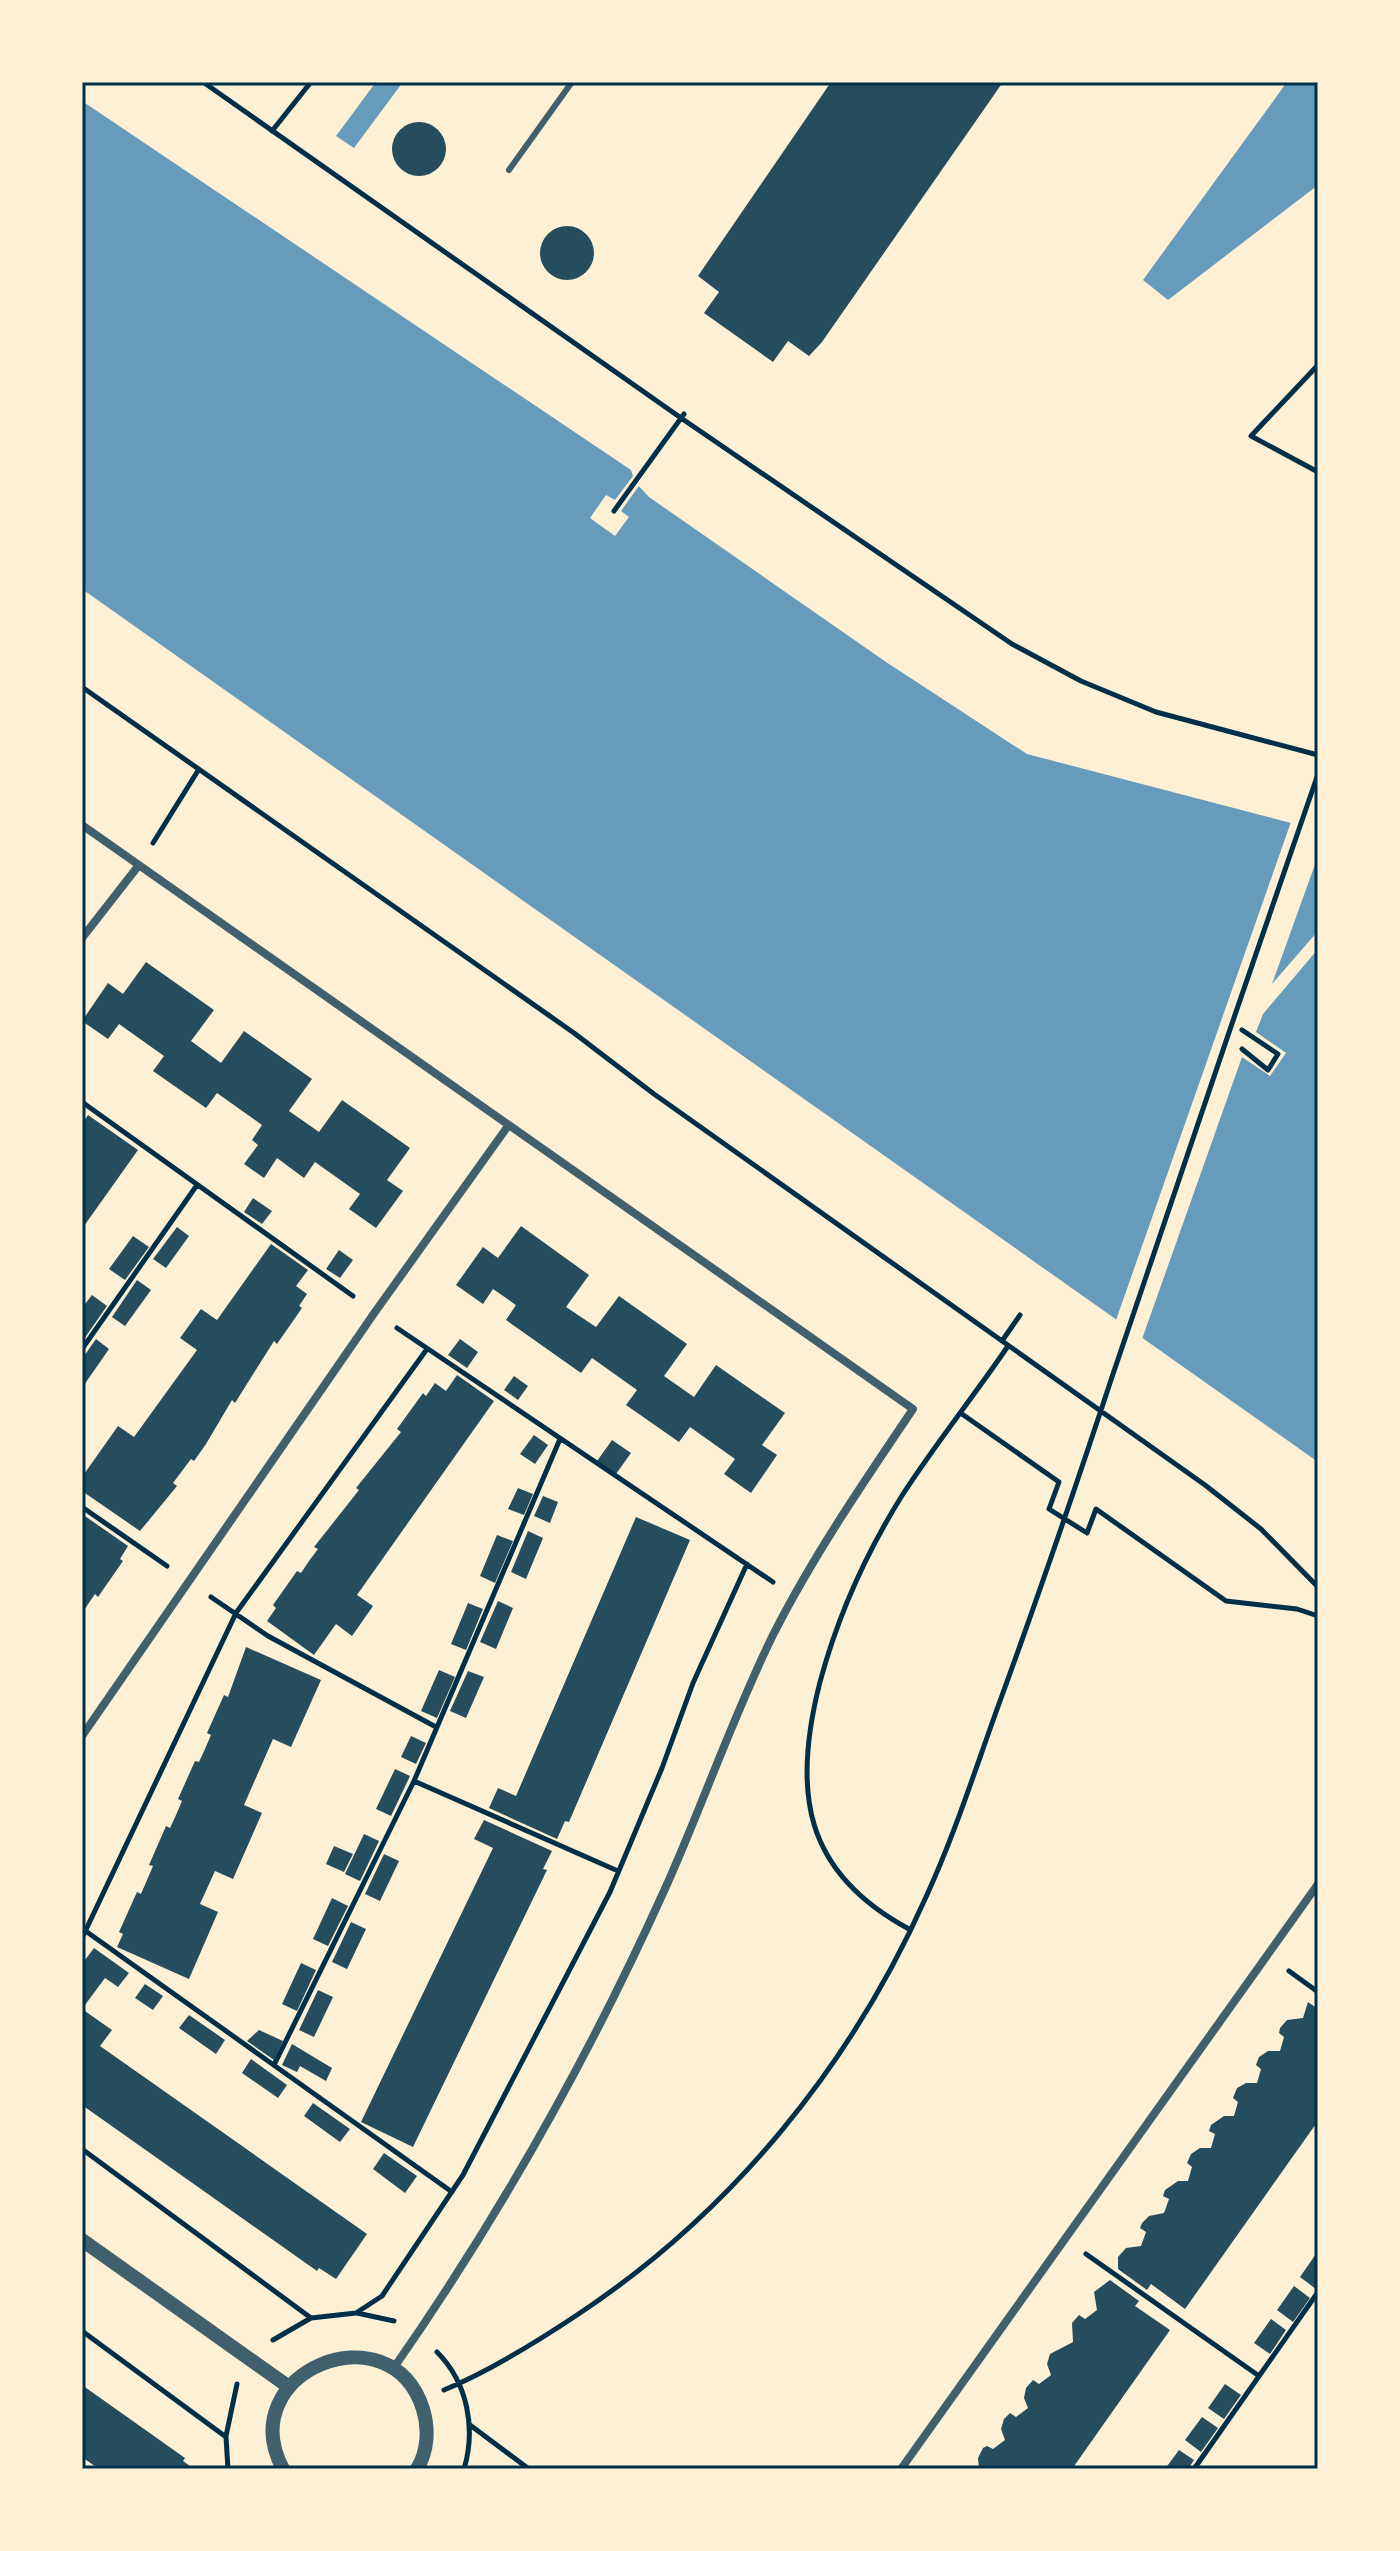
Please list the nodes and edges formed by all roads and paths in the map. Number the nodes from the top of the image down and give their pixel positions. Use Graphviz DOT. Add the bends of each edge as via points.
graph roads {
  1 [pos="203,82"];
  2 [pos="311,82"];
  3 [pos="572,82"];
  4 [pos="272,131"];
  5 [pos="509,170"];
  6 [pos="1318,365"];
  7 [pos="683,416"];
  8 [pos="1318,472"];
  9 [pos="614,511"];
  10 [pos="82,687"];
  11 [pos="1318,755"];
  12 [pos="199,769"];
  13 [pos="1318,774"];
  14 [pos="82,825"];
  15 [pos="139,865"];
  16 [pos="82,938"];
  17 [pos="1242,1030"];
  18 [pos="1242,1049"];
  19 [pos="82,1102"];
  20 [pos="508,1126"];
  21 [pos="197,1185"];
  22 [pos="375,1312"];
  23 [pos="1020,1315"];
  24 [pos="1002,1341"];
  25 [pos="1008,1346"];
  26 [pos="82,1349"];
  27 [pos="427,1349"];
  28 [pos="962,1414"];
  29 [pos="560,1439"];
  30 [pos="82,1507"];
  31 [pos="1065,1519"];
  32 [pos="747,1564"];
  33 [pos="188,1581"];
  34 [pos="1318,1587"];
  35 [pos="794,1596"];
  36 [pos="236,1613"];
  37 [pos="1318,1616"];
  38 [pos="436,1727"];
  39 [pos="82,1736"];
  40 [pos="414,1781"];
  41 [pos="618,1871"];
  42 [pos="1318,1884"];
  43 [pos="909,1929"];
  44 [pos="87,1932"];
  45 [pos="82,1938"];
  46 [pos="1267,1956"];
  47 [pos="1318,1992"];
  48 [pos="274,2065"];
  49 [pos="82,2149"];
  50 [pos="452,2192"];
  51 [pos="1065,2239"];
  52 [pos="82,2240"];
  53 [pos="1318,2292"];
  54 [pos="82,2331"];
  55 [pos="393,2369"];
  56 [pos="1259,2376"];
  57 [pos="289,2387"];
  58 [pos="420,2400"];
  59 [pos="470,2424"];
  60 [pos="230,2468"];
  61 [pos="283,2469"];
  62 [pos="417,2469"];
  63 [pos="529,2469"];
  64 [pos="901,2469"];
  65 [pos="1194,2469"];
  1 -- 4 [label="path"];
  2 -- 4 [label="path"];
  3 -- 5 [label="lane"];
  4 -- 7 [label="path"];
  6 -- 8 [label="path" via="1251,436"];
  7 -- 9 [label="path"];
  7 -- 11 [label="path" via="1012,644 1081,681 1156,712"];
  10 -- 12 [label="path"];
  12 -- 15 [label="path"];
  12 -- 24 [label="path"];
  13 -- 31 [label="path"];
  14 -- 15 [label="street"];
  15 -- 16 [label="street"];
  15 -- 20 [label="street"];
  17 -- 18 [label="path" via="1278,1054 1268,1070"];
  19 -- 21 [label="path"];
  20 -- 22 [label="street"];
  20 -- 35 [label="street" via="913,1409"];
  21 -- 22 [label="path"];
  21 -- 26 [label="path"];
  22 -- 27 [label="path"];
  22 -- 33 [label="street"];
  23 -- 24 [label="path"];
  24 -- 25 [label="path"];
  25 -- 28 [label="path"];
  25 -- 34 [label="path" via="1205,1485 1261,1529"];
  27 -- 29 [label="path"];
  27 -- 36 [label="path"];
  28 -- 31 [label="path" via="1059,1482 1049,1509"];
  28 -- 43 [label="path" via="938,1442 863,1565 829,1649 805,1751 808,1809 830,1861 850,1888"];
  29 -- 32 [label="path"];
  29 -- 38 [label="path"];
  30 -- 33 [label="path"];
  31 -- 37 [label="path" via="1087,1533 1096,1509 1226,1601"];
  31 -- 43 [label="path" via="956,1824"];
  32 -- 35 [label="path"];
  32 -- 41 [label="path"];
  33 -- 36 [label="path"];
  33 -- 39 [label="street"];
  35 -- 55 [label="street" via="754,1676 664,1891 591,2040 510,2186"];
  36 -- 38 [label="path" via="268,1636"];
  36 -- 44 [label="path"];
  38 -- 40 [label="path"];
  40 -- 41 [label="path"];
  40 -- 48 [label="path"];
  41 -- 50 [label="path"];
  42 -- 46 [label="street"];
  43 -- 58 [label="path" via="852,2036 814,2090 708,2212 606,2296 484,2370"];
  44 -- 45 [label="path"];
  44 -- 48 [label="path"];
  46 -- 47 [label="path"];
  46 -- 51 [label="street"];
  48 -- 50 [label="path"];
  49 -- 50 [label="path" via="311,2318 356,2313 382,2296"];
  51 -- 56 [label="path"];
  51 -- 64 [label="street"];
  52 -- 57 [label="street"];
  53 -- 56 [label="path"];
  54 -- 60 [label="path" via="226,2437"];
  55 -- 57 [label="street" via="372,2359 338,2358 305,2370"];
  55 -- 58 [label="street"];
  56 -- 65 [label="path"];
  57 -- 61 [label="street" via="277,2409 273,2433"];
  58 -- 62 [label="street" via="427,2440"];
  59 -- 63 [label="path"];
}
